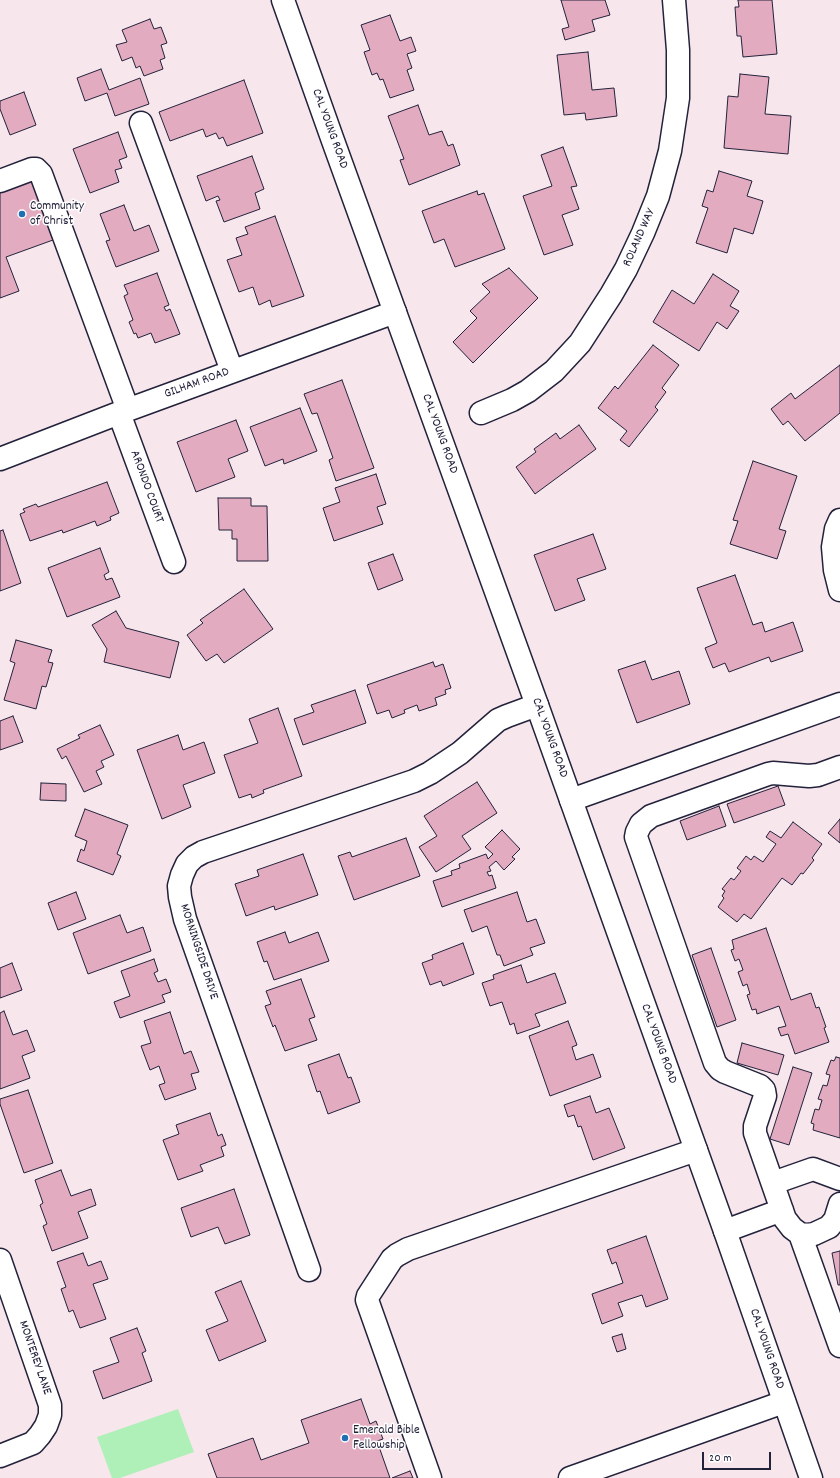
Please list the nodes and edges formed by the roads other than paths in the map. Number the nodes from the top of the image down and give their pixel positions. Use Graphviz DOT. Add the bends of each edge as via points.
graph roads {
  1 [pos="283,0"];
  2 [pos="674,0"];
  3 [pos="141,123"];
  4 [pos="0,181"];
  5 [pos="395,312"];
  6 [pos="232,371"];
  7 [pos="123,411"];
  8 [pos="481,413"];
  9 [pos="0,459"];
  10 [pos="840,520"];
  11 [pos="174,562"];
  12 [pos="840,590"];
  13 [pos="840,704"];
  14 [pos="537,705"];
  15 [pos="840,767"];
  16 [pos="571,800"];
  17 [pos="696,1150"];
  18 [pos="840,1179"];
  19 [pos="773,1183"];
  20 [pos="840,1204"];
  21 [pos="782,1210"];
  22 [pos="725,1231"];
  23 [pos="800,1234"];
  24 [pos="0,1260"];
  25 [pos="308,1270"];
  26 [pos="839,1340"];
  27 [pos="784,1402"];
  28 [pos="0,1456"];
  29 [pos="430,1478"];
  30 [pos="570,1478"];
  31 [pos="811,1478"];
  1 -- 5 [label="street, CAL YOUNG ROAD"];
  2 -- 8 [label="street, ROLAND WAY" via="678,98 670,150 658,196 626,270 580,343 554,371 528,391"];
  3 -- 6 [label="street"];
  4 -- 7 [label="street, ARONDO COURT" via="32,169 41,174"];
  5 -- 6 [label="street, GILHAM ROAD"];
  5 -- 14 [label="street, CAL YOUNG ROAD"];
  6 -- 7 [label="street, GILHAM ROAD"];
  7 -- 9 [label="street, GILHAM ROAD"];
  7 -- 11 [label="street, ARONDO COURT"];
  10 -- 12 [label="street" via="833,547"];
  13 -- 16 [label="street"];
  14 -- 16 [label="street, CAL YOUNG ROAD"];
  14 -- 25 [label="street, MORNINGSIDE DRIVE" via="498,720 454,758 414,781 203,852 187,864 182,875 180,897 185,920"];
  15 -- 19 [label="street" via="809,776 768,774 651,816 637,832 637,842 714,1060 725,1072 764,1090 765,1096 754,1130"];
  16 -- 17 [label="street, CAL YOUNG ROAD"];
  17 -- 22 [label="street, CAL YOUNG ROAD"];
  17 -- 29 [label="street" via="408,1249 392,1260 367,1300"];
  18 -- 19 [label="street" via="813,1169"];
  19 -- 21 [label="street"];
  20 -- 23 [label="street" via="835,1220 829,1227 814,1234"];
  21 -- 22 [label="street"];
  21 -- 23 [label="street" via="786,1222"];
  22 -- 27 [label="street, CAL YOUNG ROAD"];
  23 -- 26 [label="street"];
  24 -- 28 [label="street, MONTEREY LANE" via="50,1405 50,1416 46,1426 33,1443"];
  27 -- 30 [label="street"];
  27 -- 31 [label="street, CAL YOUNG ROAD"];
}
